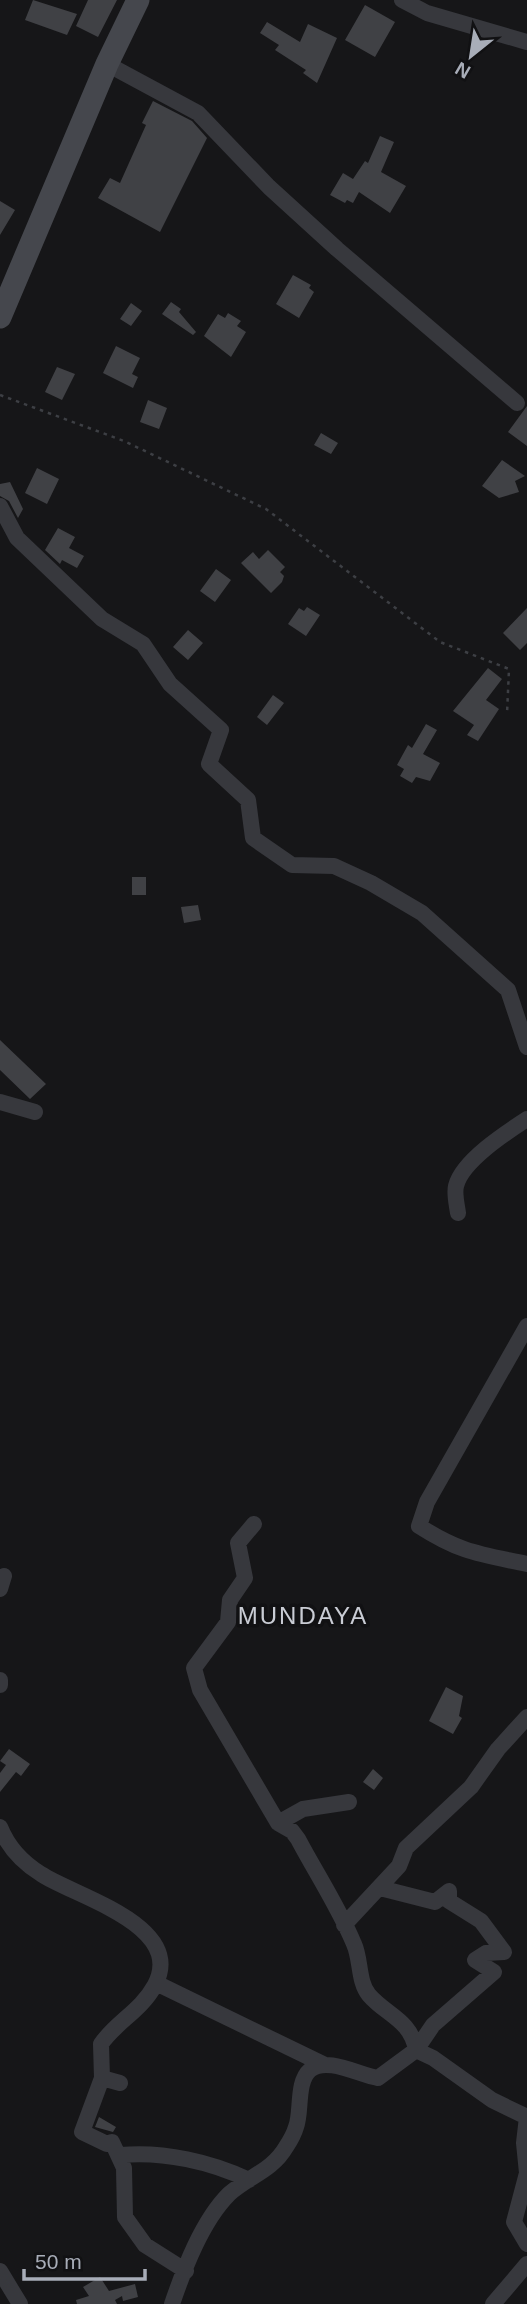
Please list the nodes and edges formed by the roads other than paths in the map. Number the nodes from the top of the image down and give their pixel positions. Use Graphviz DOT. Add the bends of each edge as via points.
graph roads {
  1 [pos="138,0"];
  2 [pos="402,0"];
  3 [pos="527,42"];
  4 [pos="107,64"];
  5 [pos="0,317"];
  6 [pos="517,403"];
  7 [pos="0,506"];
  8 [pos="527,1047"];
  9 [pos="0,1102"];
  10 [pos="35,1112"];
  11 [pos="527,1119"];
  12 [pos="458,1213"];
  13 [pos="527,1326"];
  14 [pos="254,1524"];
  15 [pos="527,1564"];
  16 [pos="527,1717"];
  17 [pos="349,1802"];
  18 [pos="278,1823"];
  19 [pos="0,1826"];
  20 [pos="380,1888"];
  21 [pos="344,1925"];
  22 [pos="156,1983"];
  23 [pos="416,2050"];
  24 [pos="325,2065"];
  25 [pos="102,2078"];
  26 [pos="120,2083"];
  27 [pos="527,2117"];
  28 [pos="121,2155"];
  29 [pos="249,2180"];
  30 [pos="527,2244"];
  31 [pos="527,2264"];
  32 [pos="0,2271"];
  33 [pos="186,2271"];
  34 [pos="20,2304"];
  35 [pos="172,2304"];
  36 [pos="493,2304"];
  1 -- 4 [label="main road"];
  2 -- 3 [label="street" via="427,13"];
  4 -- 5 [label="main road"];
  4 -- 6 [label="street" via="198,113 308,222"];
  7 -- 8 [label="street" via="17,538 102,619 143,644 170,684 221,730 209,765 248,800 253,838 292,865 334,866 422,914 508,990"];
  9 -- 10 [label="street"];
  11 -- 12 [label="street" via="501,1134 466,1169 456,1185"];
  13 -- 15 [label="street" via="427,1502 419,1526 445,1543 479,1556"];
  14 -- 18 [label="street" via="238,1543 245,1578 230,1600 228,1622 194,1668 207,1705"];
  16 -- 20 [label="street" via="471,1787 406,1848 399,1866"];
  17 -- 18 [label="street" via="303,1809"];
  18 -- 21 [label="street" via="298,1839"];
  19 -- 22 [label="street" via="16,1854 41,1874 140,1928 160,1957"];
  20 -- 21 [label="street"];
  20 -- 23 [label="street" via="435,1902 449,1891 449,1901 481,1921 504,1952 486,1953 475,1960 494,1972 433,2025"];
  21 -- 23 [label="street" via="359,1959 364,1989 408,2028"];
  22 -- 24 [label="street"];
  22 -- 25 [label="street" via="137,2011 102,2044"];
  23 -- 24 [label="street" via="378,2078"];
  23 -- 27 [label="street"];
  24 -- 29 [label="street" via="306,2077 297,2126 283,2153 275,2164"];
  25 -- 26 [label="street"];
  25 -- 28 [label="street" via="82,2132 112,2143"];
  27 -- 30 [label="street" via="527,2173 514,2222"];
  28 -- 29 [label="street" via="147,2154 211,2165"];
  28 -- 33 [label="street" via="125,2217 145,2245"];
  29 -- 33 [label="street" via="220,2206"];
  31 -- 36 [label="street"];
  32 -- 34 [label="street"];
  33 -- 35 [label="street"];
}
